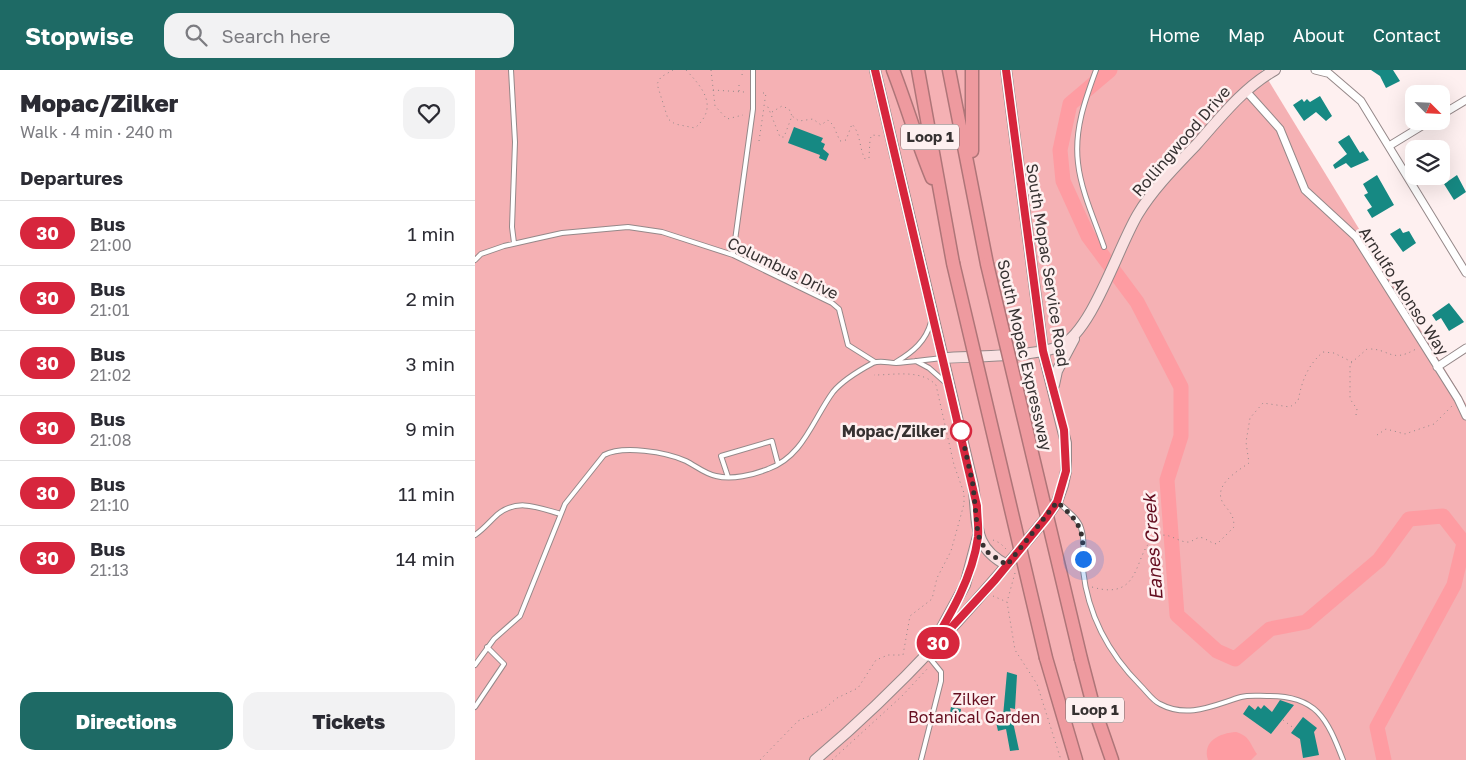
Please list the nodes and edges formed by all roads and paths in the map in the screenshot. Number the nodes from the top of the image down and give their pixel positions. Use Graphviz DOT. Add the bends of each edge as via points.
graph roads {
  1 [pos="511,70"];
  2 [pos="673,70"];
  3 [pos="686,70"];
  4 [pos="711,70"];
  5 [pos="743,70"];
  6 [pos="753,70"];
  7 [pos="875,70"];
  8 [pos="893,70"];
  9 [pos="918,70"];
  10 [pos="949,70"];
  11 [pos="972,70"];
  12 [pos="1006,70"];
  13 [pos="1096,70"];
  14 [pos="1275,70"];
  15 [pos="1315,70"];
  16 [pos="1326,72"];
  17 [pos="742,75"];
  18 [pos="739,85"];
  19 [pos="713,90"];
  20 [pos="1246,90"];
  21 [pos="739,92"];
  22 [pos="744,92"];
  23 [pos="763,93"];
  24 [pos="1466,100"];
  25 [pos="764,106"];
  26 [pos="1450,110"];
  27 [pos="771,113"];
  28 [pos="756,114"];
  29 [pos="743,115"];
  30 [pos="792,116"];
  31 [pos="762,120"];
  32 [pos="1415,130"];
  33 [pos="883,136"];
  34 [pos="759,141"];
  35 [pos="1389,146"];
  36 [pos="971,176"];
  37 [pos="943,204"];
  38 [pos="515,243"];
  39 [pos="1104,247"];
  40 [pos="733,255"];
  41 [pos="475,260"];
  42 [pos="1466,273"];
  43 [pos="933,315"];
  44 [pos="1075,337"];
  45 [pos="1423,345"];
  46 [pos="1466,348"];
  47 [pos="1043,351"];
  48 [pos="944,358"];
  49 [pos="916,361"];
  50 [pos="875,362"];
  51 [pos="1352,362"];
  52 [pos="895,363"];
  53 [pos="1437,367"];
  54 [pos="874,376"];
  55 [pos="951,389"];
  56 [pos="1053,389"];
  57 [pos="1458,399"];
  58 [pos="1356,414"];
  59 [pos="1466,416"];
  60 [pos="1377,435"];
  61 [pos="778,464"];
  62 [pos="728,477"];
  63 [pos="1057,502"];
  64 [pos="561,514"];
  65 [pos="475,535"];
  66 [pos="978,535"];
  67 [pos="1009,552"];
  68 [pos="1011,567"];
  69 [pos="1086,585"];
  70 [pos="992,596"];
  71 [pos="1007,602"];
  72 [pos="487,647"];
  73 [pos="927,654"];
  74 [pos="475,665"];
  75 [pos="475,707"];
  76 [pos="1283,720"];
  77 [pos="1295,729"];
  78 [pos="760,760"];
  79 [pos="815,760"];
  80 [pos="921,760"];
  81 [pos="1061,760"];
  82 [pos="1076,760"];
  83 [pos="1112,760"];
  84 [pos="1343,760"];
  1 -- 38 [label="lane" via="515,142 512,227"];
  2 -- 3 [label="path" via="661,77 657,84 666,115 671,122 692,128 707,112 708,103"];
  4 -- 19 [label="path"];
  5 -- 17 [label="path"];
  6 -- 40 [label="lane" via="753,109"];
  7 -- 43 [label="main road"];
  8 -- 37 [label="highway"];
  9 -- 37 [label="highway, Loop 1"];
  10 -- 36 [label="highway, South Mopac Expressway / Loop 1"];
  11 -- 36 [label="highway"];
  12 -- 47 [label="main road, South Mopac Service Road"];
  13 -- 39 [label="lane" via="1083,104 1078,130 1078,164"];
  14 -- 20 [label="main road, Rollingwood Drive"];
  15 -- 16 [label="street"];
  16 -- 35 [label="street" via="1361,101"];
  18 -- 21 [label="path"];
  19 -- 21 [label="path"];
  19 -- 29 [label="path" via="715,106 727,119"];
  20 -- 44 [label="main road, Rollingwood Drive" via="1148,197"];
  20 -- 45 [label="street, Arnulfo Alonso Way" via="1280,129 1305,190 1356,237"];
  21 -- 22 [label="path"];
  23 -- 25 [label="path" via="766,93"];
  24 -- 26 [label="street"];
  25 -- 27 [label="path" via="769,107"];
  25 -- 31 [label="path"];
  27 -- 30 [label="path" via="783,106"];
  27 -- 30 [label="path" via="780,137 785,137"];
  28 -- 31 [label="path"];
  30 -- 33 [label="path" via="799,120 813,119 821,125 828,120 841,140 846,140 852,124 865,159 869,158 872,134"];
  31 -- 34 [label="path"];
  32 -- 35 [label="street"];
  35 -- 42 [label="street"];
  36 -- 83 [label="highway, South Mopac Expressway / Loop 1, bridge" via="987,264 1081,659"];
  37 -- 82 [label="highway, Loop 1, bridge" via="953,263 1046,658"];
  38 -- 40 [label="lane, Columbus Drive" via="562,233 628,227 662,232"];
  38 -- 41 [label="lane, Columbus Drive" via="481,254"];
  40 -- 50 [label="lane, Columbus Drive" via="839,309 848,344"];
  43 -- 48 [label="main road"];
  43 -- 52 [label="lane" via="923,340"];
  44 -- 47 [label="main road" via="1061,346"];
  44 -- 56 [label="main road, Rollingwood Drive" via="1057,371"];
  45 -- 51 [label="path" via="1404,356 1367,349"];
  45 -- 53 [label="street, Arnulfo Alonso Way"];
  46 -- 53 [label="street"];
  47 -- 48 [label="main road"];
  47 -- 56 [label="main road, South Mopac Service Road"];
  48 -- 49 [label="lane"];
  48 -- 55 [label="main road"];
  49 -- 52 [label="lane"];
  49 -- 55 [label="lane" via="941,377"];
  50 -- 52 [label="lane"];
  50 -- 61 [label="lane" via="835,390 797,449"];
  51 -- 58 [label="path" via="1350,399 1357,408"];
  51 -- 69 [label="path" via="1334,353 1323,352 1302,379 1297,401 1290,407 1263,403 1249,418 1246,442 1249,463 1225,481 1222,490 1221,498 1232,514 1233,527 1217,544 1203,538 1186,542 1158,536 1145,546 1136,573 1128,584 1104,590"];
  53 -- 57 [label="street, Arnulfo Alonso Way"];
  54 -- 78 [label="path" via="913,374 924,376 936,385 953,465 964,498 951,551 937,578 932,599 910,616 903,656 888,655 876,660 857,688 798,721"];
  55 -- 66 [label="main road" via="973,485"];
  56 -- 63 [label="main road, South Mopac Service Road" via="1064,430 1067,458"];
  57 -- 59 [label="street, Arnulfo Alonso Way"];
  57 -- 60 [label="path" via="1434,424 1405,434 1386,428"];
  61 -- 62 [label="lane" via="769,469"];
  61 -- 62 [label="lane" via="772,441 721,456"];
  62 -- 64 [label="lane" via="707,474 686,461 665,454 611,452 598,461"];
  63 -- 68 [label="main road, South Mopac Service Road"];
  63 -- 69 [label="lane" via="1081,528"];
  64 -- 65 [label="lane" via="516,505 499,513"];
  64 -- 72 [label="lane" via="520,616"];
  66 -- 67 [label="path" via="1001,543"];
  66 -- 68 [label="main road" via="986,551"];
  66 -- 73 [label="main road" via="965,584"];
  68 -- 71 [label="path"];
  68 -- 73 [label="main road, South Mopac Service Road"];
  69 -- 84 [label="lane" via="1102,636 1126,671 1159,704 1182,712 1204,709 1243,696 1294,697 1311,706 1331,728"];
  70 -- 71 [label="path"];
  71 -- 81 [label="path" via="1015,650 1037,684"];
  72 -- 74 [label="lane"];
  72 -- 75 [label="lane" via="504,664"];
  73 -- 79 [label="main road" via="875,708"];
  73 -- 80 [label="lane" via="941,672 941,681"];
  76 -- 77 [label="path"];
}
